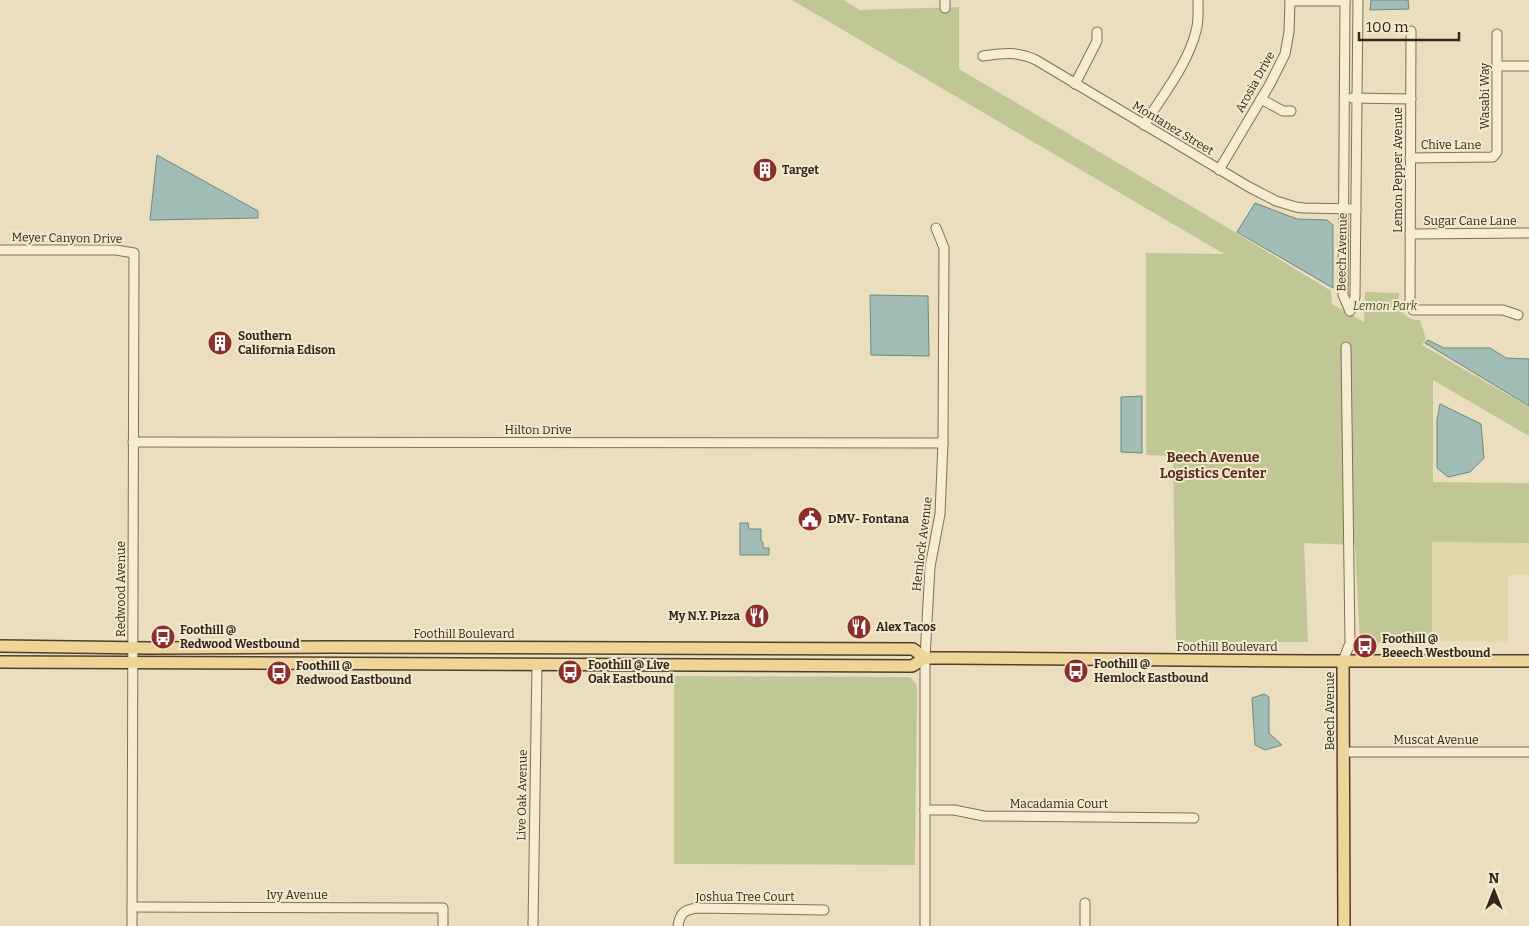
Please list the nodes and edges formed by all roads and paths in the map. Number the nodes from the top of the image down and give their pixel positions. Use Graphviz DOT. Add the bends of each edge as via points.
graph roads {
  1 [pos="1198,0"];
  2 [pos="1290,0"];
  3 [pos="1346,0"];
  4 [pos="1358,0"];
  5 [pos="1411,31"];
  6 [pos="1097,32"];
  7 [pos="1497,34"];
  8 [pos="983,56"];
  9 [pos="1498,66"];
  10 [pos="1529,66"];
  11 [pos="1075,84"];
  12 [pos="1344,98"];
  13 [pos="1357,98"];
  14 [pos="1261,99"];
  15 [pos="1410,99"];
  16 [pos="1291,111"];
  17 [pos="1144,125"];
  18 [pos="1493,157"];
  19 [pos="1410,158"];
  20 [pos="1219,170"];
  21 [pos="1344,209"];
  22 [pos="1356,209"];
  23 [pos="936,228"];
  24 [pos="1529,233"];
  25 [pos="1410,234"];
  26 [pos="0,250"];
  27 [pos="134,253"];
  28 [pos="1518,315"];
  29 [pos="1346,347"];
  30 [pos="134,442"];
  31 [pos="943,443"];
  32 [pos="0,646"];
  33 [pos="133,648"];
  34 [pos="925,658"];
  35 [pos="1343,661"];
  36 [pos="1529,661"];
  37 [pos="0,662"];
  38 [pos="133,663"];
  39 [pos="537,664"];
  40 [pos="1344,752"];
  41 [pos="1529,752"];
  42 [pos="925,810"];
  43 [pos="1194,818"];
  44 [pos="1085,903"];
  45 [pos="132,907"];
  46 [pos="824,910"];
  47 [pos="132,926"];
  48 [pos="443,926"];
  49 [pos="533,926"];
  50 [pos="678,926"];
  51 [pos="925,926"];
  52 [pos="1085,926"];
  53 [pos="1344,926"];
  1 -- 17 [label="street" via="1197,29 1192,44"];
  2 -- 3 [label="street"];
  2 -- 14 [label="street, Arosia Drive" via="1285,54"];
  3 -- 12 [label="street, Beech Avenue"];
  4 -- 13 [label="street, Beech Avenue"];
  5 -- 15 [label="street, Lemon Pepper Avenue"];
  6 -- 11 [label="street" via="1097,41"];
  7 -- 9 [label="street, Wasabi Way"];
  8 -- 11 [label="street, Montanez Street" via="1004,52 1019,54 1036,60"];
  9 -- 10 [label="street"];
  9 -- 18 [label="street, Wasabi Way" via="1497,152"];
  11 -- 17 [label="street, Montanez Street"];
  12 -- 13 [label="street"];
  12 -- 21 [label="street, Beech Avenue"];
  13 -- 15 [label="street"];
  13 -- 22 [label="street, Beech Avenue"];
  14 -- 16 [label="street" via="1283,111"];
  14 -- 20 [label="street, Arosia Drive"];
  15 -- 19 [label="street, Lemon Pepper Avenue"];
  17 -- 20 [label="street, Montanez Street"];
  18 -- 19 [label="street, Chive Lane"];
  19 -- 25 [label="street, Lemon Pepper Avenue"];
  20 -- 21 [label="street, Montanez Street" via="1288,205"];
  21 -- 22 [label="street, Montanez Street"];
  21 -- 22 [label="street, Beech Avenue" via="1343,295 1350,311 1355,296"];
  23 -- 31 [label="street, Hemlock Avenue" via="944,248"];
  24 -- 25 [label="street, Sugar Cane Lane"];
  25 -- 28 [label="street, Lemon Pepper Avenue" via="1410,305 1413,310 1503,310"];
  26 -- 27 [label="street, Meyer Canyon Drive" via="116,250"];
  27 -- 30 [label="street, Redwood Avenue"];
  29 -- 35 [label="street, Beech Avenue" via="1350,643"];
  30 -- 31 [label="street, Hilton Drive"];
  30 -- 33 [label="street, Redwood Avenue"];
  31 -- 34 [label="street, Hemlock Avenue" via="940,514 930,567"];
  32 -- 33 [label="main road, Foothill Boulevard"];
  33 -- 34 [label="main road, Foothill Boulevard" via="912,649"];
  33 -- 38 [label="street, Redwood Avenue"];
  34 -- 35 [label="main road, Foothill Boulevard"];
  34 -- 39 [label="main road, Foothill Boulevard" via="912,666"];
  34 -- 42 [label="street, Hemlock Avenue"];
  35 -- 36 [label="main road, Foothill Boulevard"];
  35 -- 40 [label="main road, Beech Avenue"];
  37 -- 38 [label="main road, Foothill Boulevard"];
  38 -- 39 [label="main road, Foothill Boulevard"];
  38 -- 45 [label="street, Redwood Avenue"];
  39 -- 49 [label="street, Live Oak Avenue"];
  40 -- 41 [label="street, Muscat Avenue"];
  40 -- 53 [label="main road, Beech Avenue"];
  42 -- 43 [label="street, Macadamia Court" via="954,810 984,816"];
  42 -- 51 [label="street, Hemlock Avenue"];
  44 -- 52 [label="street"];
  45 -- 47 [label="street, Redwood Avenue"];
  45 -- 48 [label="street, Ivy Avenue" via="443,908"];
  46 -- 50 [label="street, Joshua Tree Court" via="697,908 680,915"];
}
